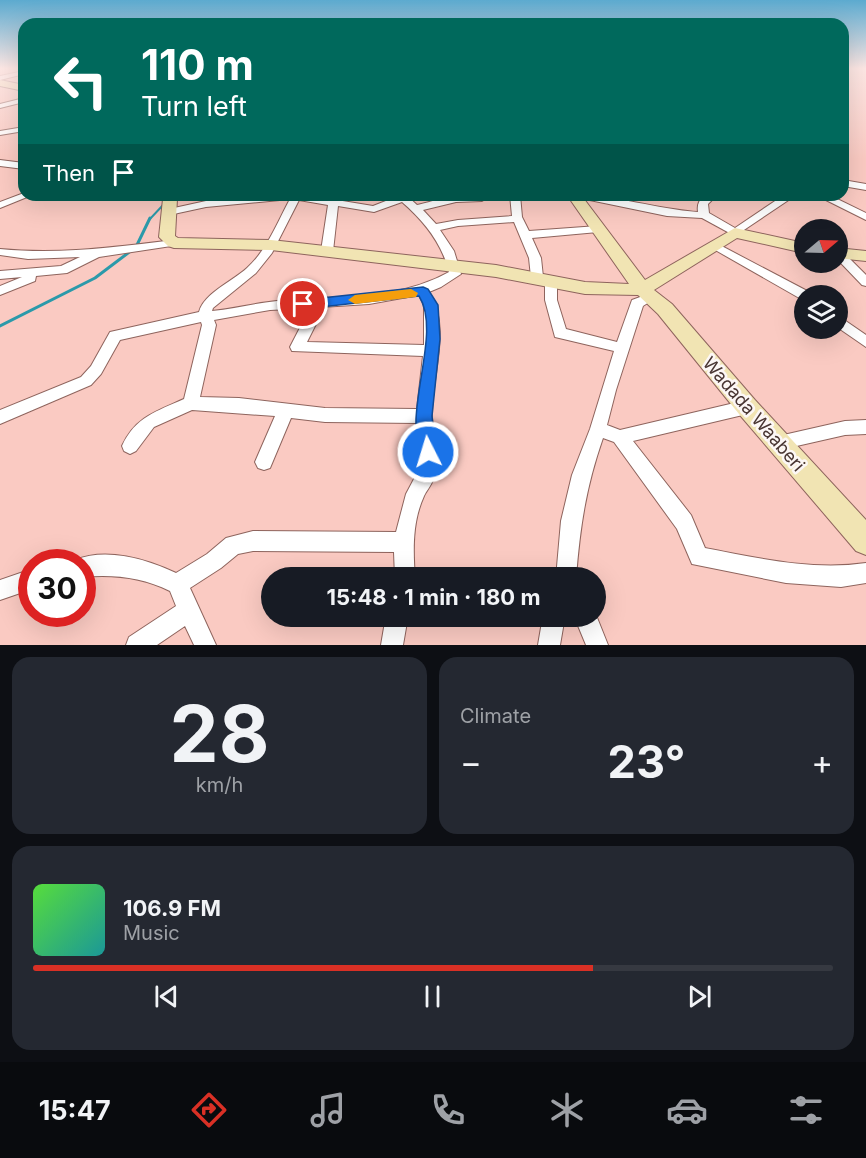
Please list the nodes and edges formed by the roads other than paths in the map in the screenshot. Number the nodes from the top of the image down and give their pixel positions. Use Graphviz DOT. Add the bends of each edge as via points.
graph roads {
  1 [pos="18,102"];
  2 [pos="2,106"];
  3 [pos="18,130"];
  4 [pos="0,133"];
  5 [pos="0,163"];
  6 [pos="18,165"];
  7 [pos="849,184"];
  8 [pos="866,187"];
  9 [pos="849,192"];
  10 [pos="866,195"];
  11 [pos="18,198"];
  12 [pos="239,201"];
  13 [pos="293,201"];
  14 [pos="326,201"];
  15 [pos="336,201"];
  16 [pos="407,201"];
  17 [pos="482,201"];
  18 [pos="516,201"];
  19 [pos="578,201"];
  20 [pos="609,201"];
  21 [pos="704,201"];
  22 [pos="782,201"];
  23 [pos="834,201"];
  24 [pos="168,203"];
  25 [pos="0,205"];
  26 [pos="704,215"];
  27 [pos="866,217"];
  28 [pos="518,219"];
  29 [pos="494,221"];
  30 [pos="432,228"];
  31 [pos="598,229"];
  32 [pos="735,233"];
  33 [pos="526,235"];
  34 [pos="174,243"];
  35 [pos="271,245"];
  36 [pos="714,245"];
  37 [pos="794,246"];
  38 [pos="327,251"];
  39 [pos="0,252"];
  40 [pos="99,253"];
  41 [pos="848,254"];
  42 [pos="866,256"];
  43 [pos="848,264"];
  44 [pos="454,268"];
  45 [pos="44,273"];
  46 [pos="0,275"];
  47 [pos="544,279"];
  48 [pos="866,282"];
  49 [pos="794,289"];
  50 [pos="0,291"];
  51 [pos="423,292"];
  52 [pos="646,293"];
  53 [pos="315,303"];
  54 [pos="205,315"];
  55 [pos="848,328"];
  56 [pos="866,342"];
  57 [pos="622,348"];
  58 [pos="432,351"];
  59 [pos="191,403"];
  60 [pos="747,408"];
  61 [pos="285,412"];
  62 [pos="424,416"];
  63 [pos="0,417"];
  64 [pos="866,427"];
  65 [pos="598,429"];
  66 [pos="620,437"];
  67 [pos="779,443"];
  68 [pos="130,446"];
  69 [pos="264,462"];
  70 [pos="866,541"];
  71 [pos="403,542"];
  72 [pos="96,565"];
  73 [pos="404,567"];
  74 [pos="567,567"];
  75 [pos="866,573"];
  76 [pos="18,584"];
  77 [pos="177,584"];
  78 [pos="0,590"];
  79 [pos="190,610"];
  80 [pos="396,627"];
  81 [pos="552,627"];
  82 [pos="590,627"];
  83 [pos="137,645"];
  84 [pos="205,645"];
  85 [pos="392,645"];
  86 [pos="549,645"];
  87 [pos="597,645"];
  1 -- 2 [label="street"];
  3 -- 4 [label="street"];
  5 -- 6 [label="street"];
  7 -- 8 [label="street"];
  9 -- 10 [label="street"];
  11 -- 25 [label="street"];
  12 -- 24 [label="street"];
  13 -- 35 [label="street"];
  14 -- 38 [label="street"];
  15 -- 16 [label="street" via="374,209"];
  16 -- 30 [label="street"];
  17 -- 29 [label="street"];
  18 -- 28 [label="street"];
  19 -- 31 [label="street, Wadada Waaberi"];
  20 -- 26 [label="street"];
  21 -- 26 [label="street"];
  22 -- 32 [label="street"];
  23 -- 27 [label="street"];
  24 -- 34 [label="street" via="167,237"];
  26 -- 32 [label="street"];
  28 -- 29 [label="street"];
  28 -- 33 [label="street"];
  29 -- 30 [label="street"];
  30 -- 44 [label="street"];
  31 -- 33 [label="street"];
  31 -- 52 [label="street, Wadada Waaberi"];
  32 -- 36 [label="street"];
  32 -- 37 [label="street"];
  33 -- 47 [label="street"];
  34 -- 35 [label="street"];
  34 -- 40 [label="street"];
  35 -- 38 [label="street"];
  35 -- 54 [label="street" via="252,270 207,306"];
  36 -- 49 [label="street"];
  36 -- 52 [label="street"];
  38 -- 44 [label="street"];
  39 -- 40 [label="street"];
  40 -- 45 [label="street" via="63,270"];
  41 -- 42 [label="street"];
  43 -- 48 [label="street"];
  44 -- 47 [label="street"];
  44 -- 51 [label="street" via="455,274"];
  45 -- 46 [label="street"];
  45 -- 50 [label="street"];
  47 -- 52 [label="street"];
  47 -- 57 [label="street" via="560,333"];
  51 -- 53 [label="street"];
  51 -- 58 [label="street" via="431,305"];
  52 -- 57 [label="street" via="637,303"];
  52 -- 60 [label="street, Wadada Waaberi" via="665,309"];
  53 -- 54 [label="street"];
  53 -- 58 [label="street" via="314,314 297,347"];
  54 -- 59 [label="street" via="209,325"];
  54 -- 63 [label="street" via="115,336 86,381"];
  55 -- 56 [label="street"];
  57 -- 65 [label="street"];
  58 -- 62 [label="street"];
  59 -- 61 [label="street"];
  59 -- 68 [label="street" via="148,422"];
  60 -- 66 [label="street"];
  60 -- 67 [label="street, Wadada Waaberi"];
  61 -- 62 [label="street"];
  61 -- 69 [label="street"];
  62 -- 71 [label="street" via="427,466 415,494"];
  64 -- 67 [label="street"];
  65 -- 66 [label="street"];
  65 -- 74 [label="street" via="581,475"];
  66 -- 75 [label="street" via="684,522 699,557 786,573 841,577"];
  67 -- 70 [label="street, Wadada Waaberi"];
  71 -- 73 [label="street"];
  71 -- 77 [label="street" via="233,545"];
  72 -- 77 [label="street" via="138,567"];
  76 -- 78 [label="street"];
  77 -- 79 [label="street"];
  79 -- 83 [label="street"];
  79 -- 84 [label="street"];
  80 -- 85 [label="street"];
  81 -- 86 [label="street"];
  82 -- 87 [label="street"];
}
